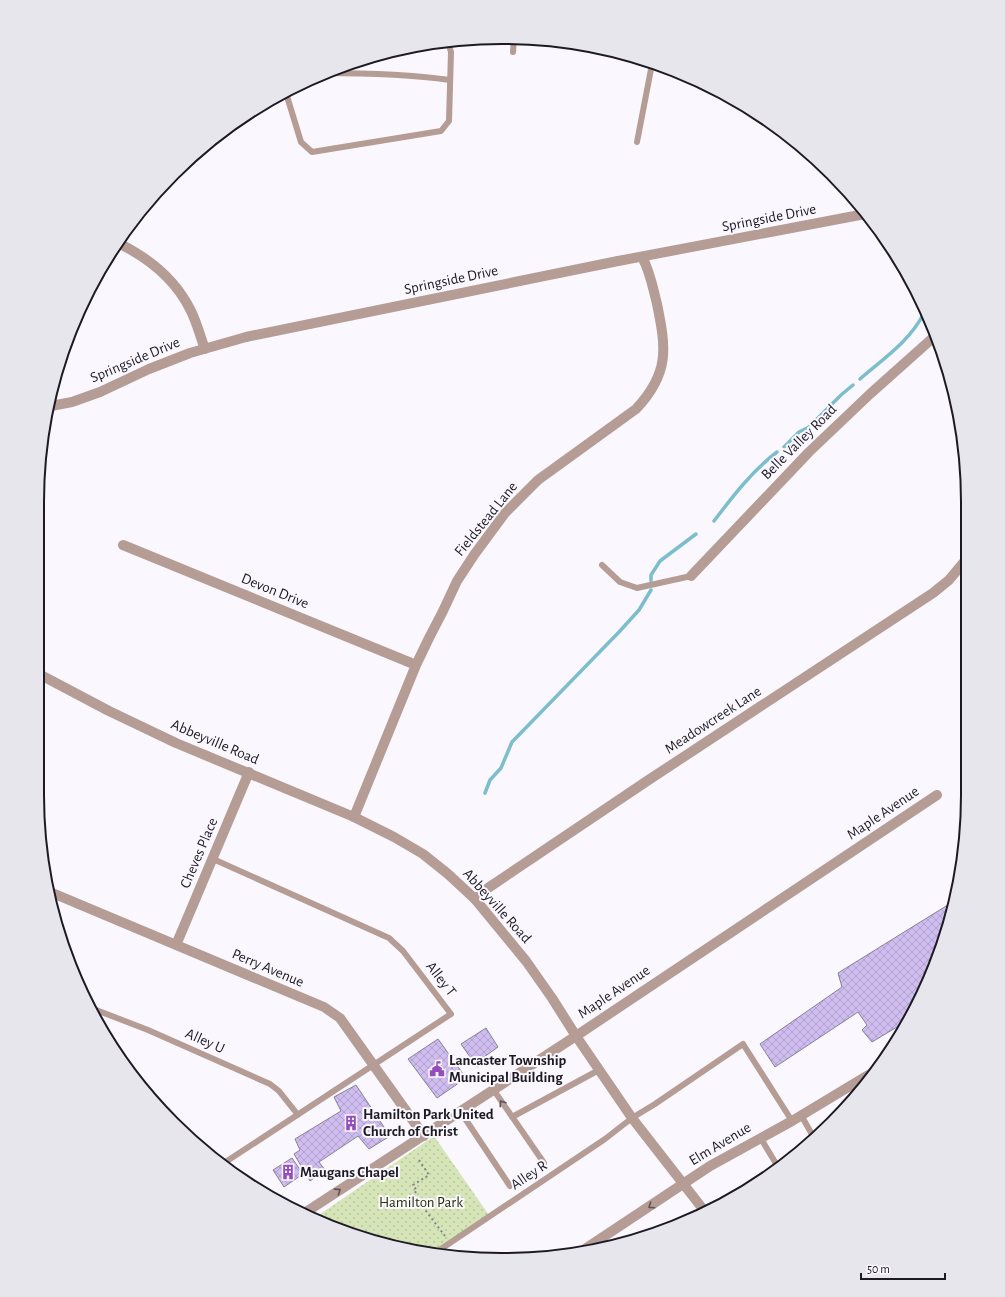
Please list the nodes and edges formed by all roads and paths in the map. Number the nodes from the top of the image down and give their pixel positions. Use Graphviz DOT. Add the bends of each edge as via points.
graph roads {
  1 [pos="514,44"];
  2 [pos="450,47"];
  3 [pos="513,52"];
  4 [pos="651,68"];
  5 [pos="342,73"];
  6 [pos="450,80"];
  7 [pos="287,98"];
  8 [pos="637,142"];
  9 [pos="859,215"];
  10 [pos="123,245"];
  11 [pos="642,257"];
  12 [pos="931,340"];
  13 [pos="205,349"];
  14 [pos="55,405"];
  15 [pos="123,545"];
  16 [pos="602,564"];
  17 [pos="961,566"];
  18 [pos="691,576"];
  19 [pos="416,665"];
  20 [pos="44,677"];
  21 [pos="249,772"];
  22 [pos="937,794"];
  23 [pos="354,817"];
  24 [pos="213,859"];
  25 [pos="55,894"];
  26 [pos="475,899"];
  27 [pos="176,945"];
  28 [pos="98,1011"];
  29 [pos="576,1036"];
  30 [pos="374,1064"];
  31 [pos="599,1070"];
  32 [pos="862,1079"];
  33 [pos="493,1090"];
  34 [pos="460,1111"];
  35 [pos="298,1115"];
  36 [pos="801,1115"];
  37 [pos="512,1117"];
  38 [pos="632,1118"];
  39 [pos="792,1121"];
  40 [pos="811,1133"];
  41 [pos="424,1136"];
  42 [pos="760,1137"];
  43 [pos="419,1160"];
  44 [pos="227,1161"];
  45 [pos="544,1163"];
  46 [pos="775,1163"];
  47 [pos="683,1184"];
  48 [pos="510,1186"];
  49 [pos="702,1207"];
  50 [pos="309,1210"];
  51 [pos="448,1242"];
  52 [pos="593,1244"];
  53 [pos="443,1249"];
  1 -- 3 [label="lane"];
  2 -- 6 [label="lane"];
  4 -- 8 [label="lane"];
  5 -- 6 [label="lane" via="380,73"];
  6 -- 7 [label="lane" via="449,121 441,131 312,152 301,142"];
  9 -- 11 [label="street, Springside Drive"];
  10 -- 13 [label="street" via="151,262 177,288 192,313"];
  11 -- 13 [label="street, Springside Drive" via="246,337"];
  11 -- 19 [label="street, Fieldstead Lane" via="651,278 664,340 663,361 654,387 636,409 538,480 505,513 457,581"];
  12 -- 18 [label="street, Belle Valley Road" via="809,452"];
  13 -- 14 [label="street, Springside Drive" via="149,369 100,392"];
  15 -- 19 [label="street, Devon Drive"];
  16 -- 18 [label="lane" via="620,582 637,588"];
  17 -- 26 [label="street, Meadowcreek Lane" via="933,593 650,779"];
  19 -- 23 [label="street, Fieldstead Lane"];
  20 -- 21 [label="street, Abbeyville Road" via="176,743"];
  21 -- 23 [label="street, Abbeyville Road"];
  21 -- 24 [label="street, Cheves Place"];
  22 -- 29 [label="street, Maple Avenue"];
  23 -- 26 [label="street, Abbeyville Road" via="423,854"];
  24 -- 27 [label="street, Cheves Place"];
  24 -- 30 [label="lane, Alley T" via="389,938 403,951 451,1014"];
  25 -- 27 [label="street, Perry Avenue"];
  26 -- 29 [label="street, Abbeyville Road" via="526,962"];
  27 -- 30 [label="street, Perry Avenue" via="324,1007 340,1018"];
  28 -- 35 [label="lane, Alley U" via="270,1084 280,1091"];
  29 -- 31 [label="street, Abbeyville Road"];
  29 -- 33 [label="street, Maple Avenue"];
  30 -- 35 [label="lane, Alley T"];
  30 -- 41 [label="street, Perry Avenue"];
  31 -- 37 [label="lane"];
  31 -- 38 [label="street, Abbeyville Road"];
  32 -- 36 [label="street, Elm Avenue"];
  33 -- 34 [label="street, Maple Avenue"];
  37 -- 33 [label="lane, one-way"];
  34 -- 41 [label="street, Maple Avenue"];
  34 -- 48 [label="lane"];
  35 -- 44 [label="lane, Alley T"];
  36 -- 39 [label="street, Elm Avenue"];
  36 -- 40 [label="lane"];
  37 -- 45 [label="lane"];
  38 -- 39 [label="lane, Alley R" via="743,1044"];
  38 -- 47 [label="street, Abbeyville Road"];
  38 -- 53 [label="lane, Alley R"];
  39 -- 42 [label="street, Elm Avenue"];
  50 -- 41 [label="street, Maple Avenue, one-way"];
  42 -- 46 [label="lane"];
  42 -- 47 [label="street, Elm Avenue"];
  43 -- 51 [label="path" via="429,1175 413,1185 417,1191 413,1194"];
  47 -- 49 [label="street, Abbeyville Road"];
  47 -- 52 [label="street, Elm Avenue, one-way"];
}
